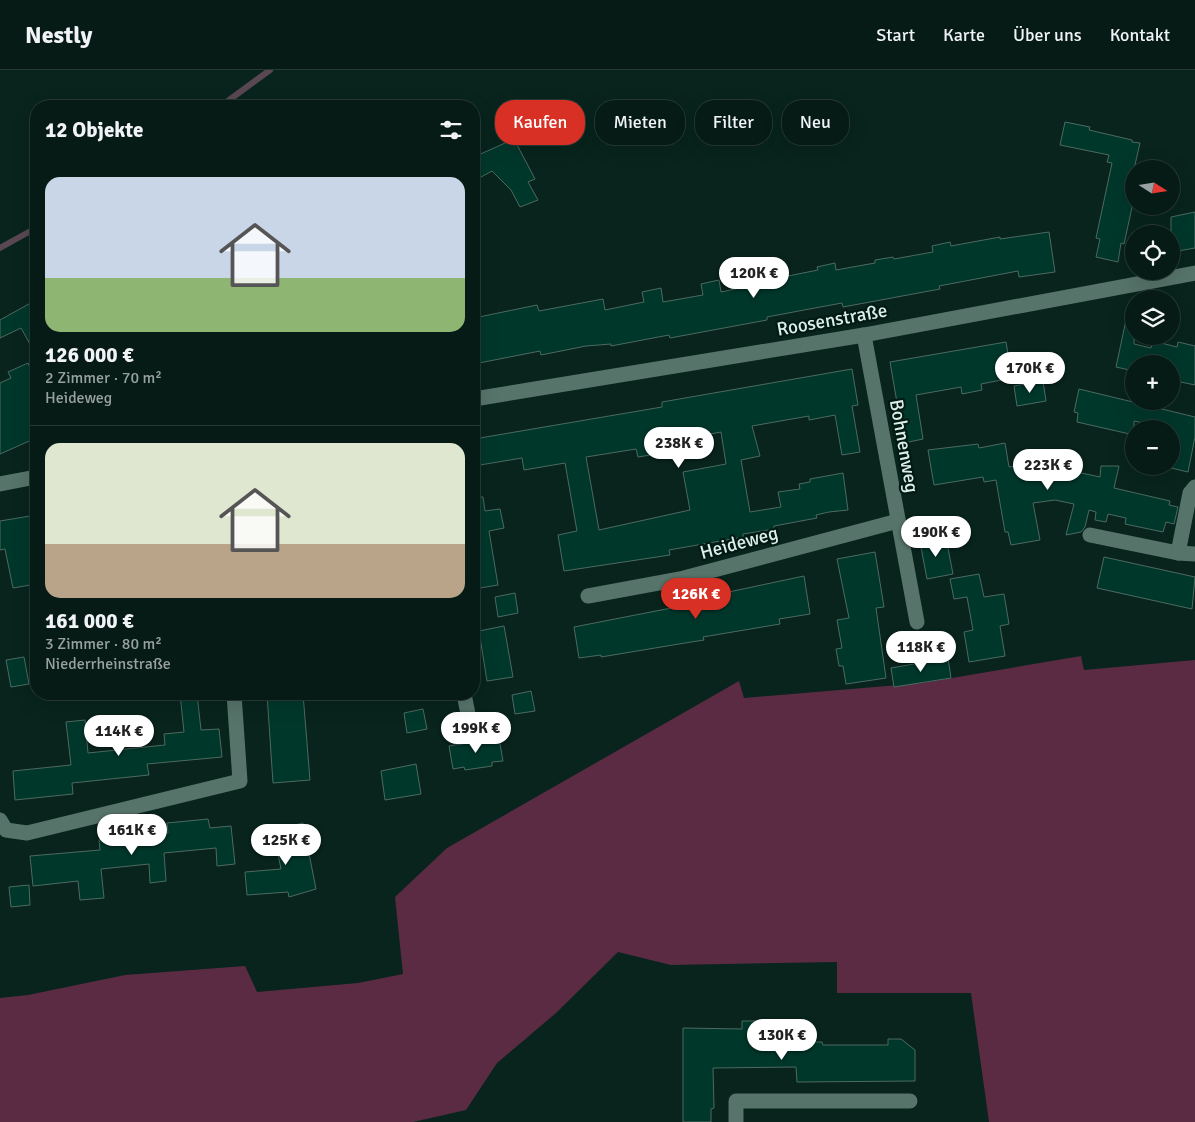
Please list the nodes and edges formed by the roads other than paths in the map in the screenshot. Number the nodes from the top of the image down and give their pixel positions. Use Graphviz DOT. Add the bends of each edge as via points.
graph roads {
  1 [pos="1195,273"];
  2 [pos="864,335"];
  3 [pos="480,398"];
  4 [pos="30,478"];
  5 [pos="0,484"];
  6 [pos="1195,487"];
  7 [pos="898,521"];
  8 [pos="1090,535"];
  9 [pos="1178,553"];
  10 [pos="1195,554"];
  11 [pos="588,596"];
  12 [pos="917,622"];
  13 [pos="234,700"];
  14 [pos="465,700"];
  15 [pos="468,714"];
  16 [pos="0,820"];
  17 [pos="910,1101"];
  18 [pos="736,1122"];
  1 -- 2 [label="street, Roosenstraße"];
  2 -- 3 [label="street, Roosenstraße"];
  2 -- 7 [label="street, Bohnenweg"];
  4 -- 5 [label="street"];
  6 -- 9 [label="street" via="1190,493"];
  7 -- 11 [label="street, Heideweg" via="680,580"];
  7 -- 12 [label="street, Bohnenweg"];
  8 -- 9 [label="street"];
  9 -- 10 [label="street"];
  13 -- 16 [label="street" via="240,781 27,833 6,830"];
  14 -- 15 [label="street"];
  17 -- 18 [label="street" via="736,1101"];
}
